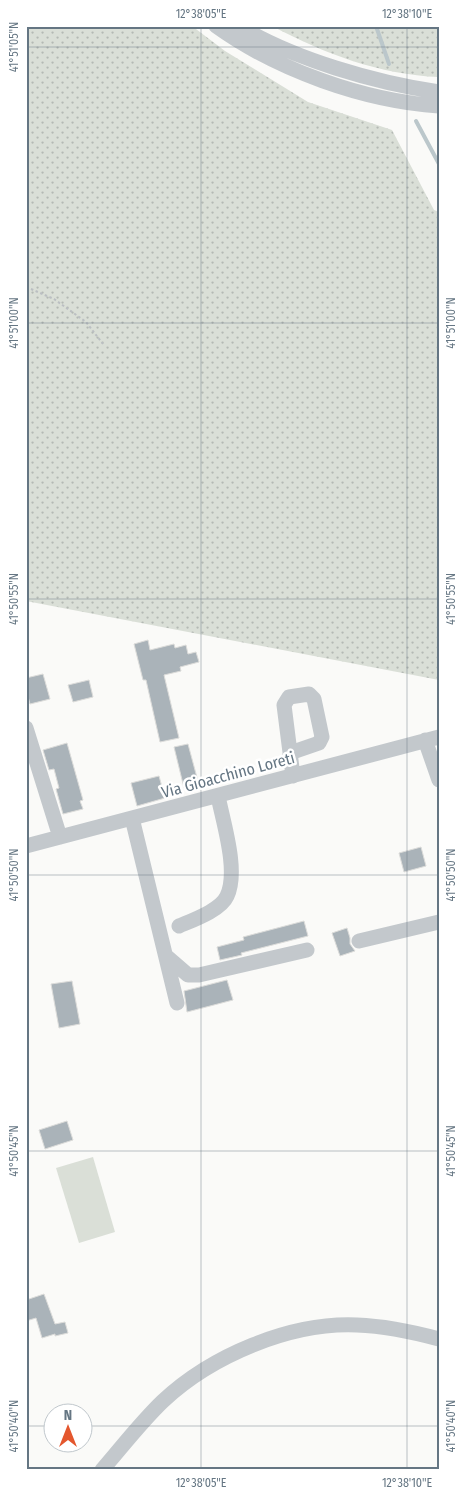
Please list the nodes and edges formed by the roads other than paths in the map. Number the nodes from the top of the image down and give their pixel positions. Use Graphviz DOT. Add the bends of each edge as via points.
graph roads {
  1 [pos="216,26"];
  2 [pos="239,26"];
  3 [pos="439,92"];
  4 [pos="439,106"];
  5 [pos="26,728"];
  6 [pos="432,738"];
  7 [pos="290,753"];
  8 [pos="293,776"];
  9 [pos="439,780"];
  10 [pos="218,796"];
  11 [pos="132,818"];
  12 [pos="60,838"];
  13 [pos="26,846"];
  14 [pos="439,922"];
  15 [pos="179,926"];
  16 [pos="359,941"];
  17 [pos="307,950"];
  18 [pos="166,956"];
  19 [pos="177,1003"];
  20 [pos="439,1339"];
  21 [pos="102,1470"];
  1 -- 4 [label="street" via="267,56 316,78 363,93"];
  2 -- 3 [label="street" via="263,40 353,73"];
  5 -- 12 [label="street"];
  6 -- 8 [label="street, Via Gioacchino Loreti"];
  6 -- 9 [label="street"];
  7 -- 8 [label="street"];
  8 -- 10 [label="street, Via Gioacchino Loreti"];
  10 -- 11 [label="street, Via Gioacchino Loreti"];
  10 -- 15 [label="street" via="232,877 227,897 211,912"];
  11 -- 12 [label="street, Via Gioacchino Loreti"];
  11 -- 18 [label="street"];
  12 -- 13 [label="street, Via Gioacchino Loreti"];
  14 -- 16 [label="street"];
  17 -- 18 [label="street" via="199,974 188,974"];
  18 -- 19 [label="street"];
  20 -- 21 [label="street" via="356,1325 308,1329 270,1338 203,1370 163,1401"];
}
